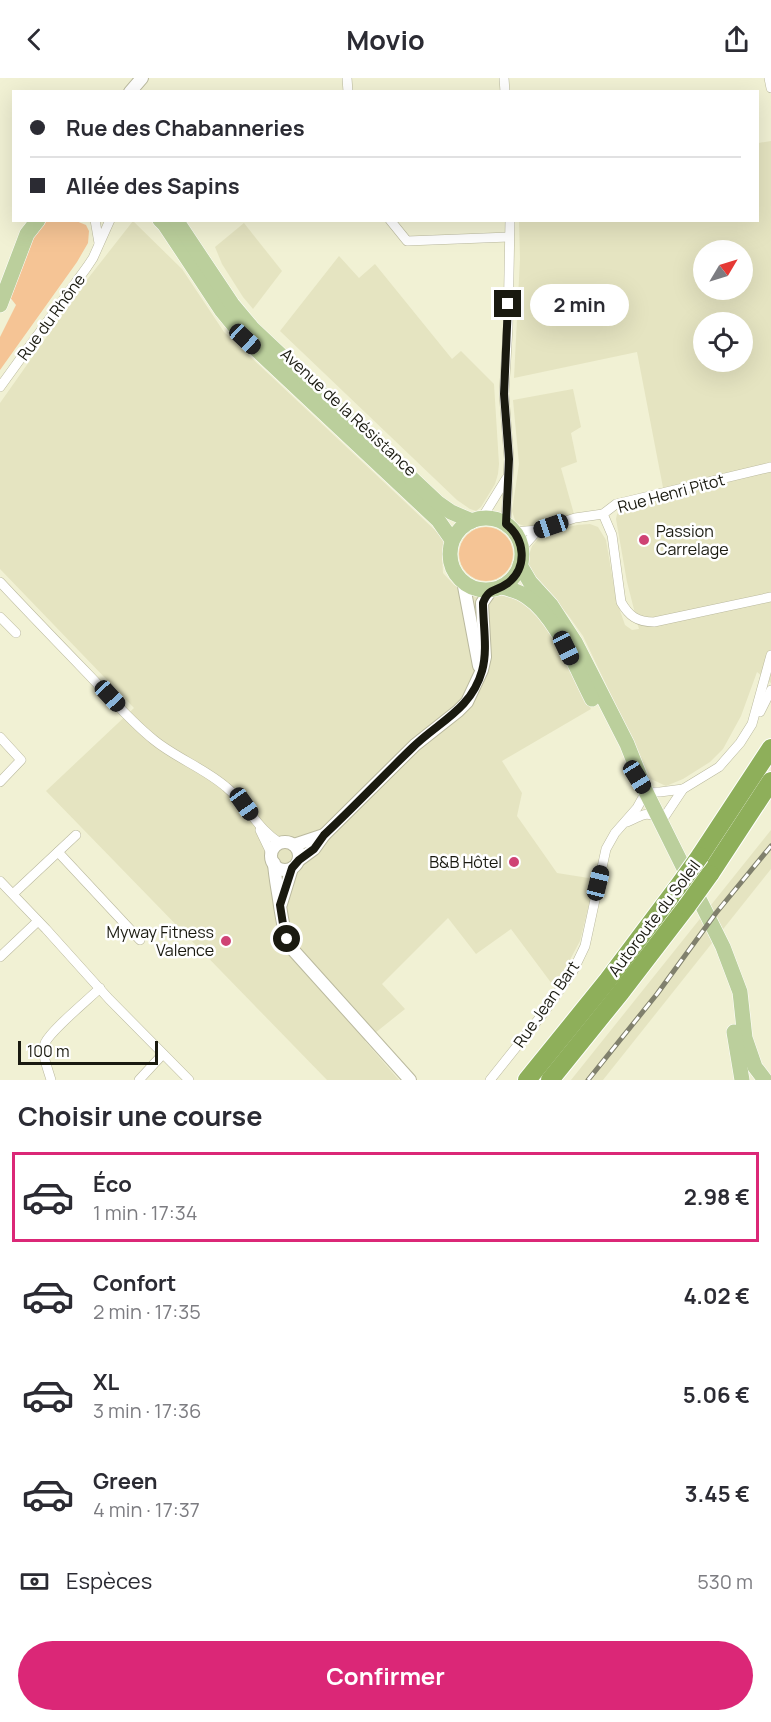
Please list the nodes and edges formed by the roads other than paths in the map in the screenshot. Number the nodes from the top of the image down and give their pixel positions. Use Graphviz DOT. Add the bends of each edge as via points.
graph roads {
  1 [pos="142,78"];
  2 [pos="769,78"];
  3 [pos="771,88"];
  4 [pos="132,90"];
  5 [pos="24,222"];
  6 [pos="36,222"];
  7 [pos="96,222"];
  8 [pos="109,222"];
  9 [pos="162,222"];
  10 [pos="177,222"];
  11 [pos="392,222"];
  12 [pos="510,222"];
  13 [pos="509,237"];
  14 [pos="99,246"];
  15 [pos="0,279"];
  16 [pos="0,305"];
  17 [pos="0,387"];
  18 [pos="771,467"];
  19 [pos="507,477"];
  20 [pos="603,514"];
  21 [pos="477,520"];
  22 [pos="510,528"];
  23 [pos="538,530"];
  24 [pos="452,540"];
  25 [pos="521,549"];
  26 [pos="520,565"];
  27 [pos="463,581"];
  28 [pos="0,582"];
  29 [pos="496,588"];
  30 [pos="771,597"];
  31 [pos="0,617"];
  32 [pos="16,633"];
  33 [pos="771,654"];
  34 [pos="479,679"];
  35 [pos="771,690"];
  36 [pos="752,724"];
  37 [pos="0,737"];
  38 [pos="771,748"];
  39 [pos="771,781"];
  40 [pos="0,782"];
  41 [pos="683,789"];
  42 [pos="646,792"];
  43 [pos="660,820"];
  44 [pos="625,823"];
  45 [pos="258,825"];
  46 [pos="76,835"];
  47 [pos="324,835"];
  48 [pos="280,843"];
  49 [pos="294,845"];
  50 [pos="58,852"];
  51 [pos="273,859"];
  52 [pos="295,864"];
  53 [pos="0,881"];
  54 [pos="13,894"];
  55 [pos="280,905"];
  56 [pos="38,921"];
  57 [pos="140,940"];
  58 [pos="0,957"];
  59 [pos="730,964"];
  60 [pos="100,988"];
  61 [pos="163,1054"];
  62 [pos="51,1080"];
  63 [pos="139,1080"];
  64 [pos="189,1080"];
  65 [pos="410,1080"];
  66 [pos="490,1080"];
  67 [pos="528,1080"];
  68 [pos="550,1080"];
  69 [pos="742,1080"];
  70 [pos="765,1080"];
  1 -- 4 [label="street"];
  2 -- 3 [label="street"];
  5 -- 15 [label="main road"];
  6 -- 16 [label="main road" via="27,234"];
  7 -- 14 [label="street"];
  8 -- 14 [label="street, Rue du Rhône"];
  9 -- 24 [label="main road, Avenue de la Résistance" via="245,339 438,520"];
  10 -- 21 [label="main road, Avenue de la Résistance" via="253,329 438,503 451,512"];
  11 -- 13 [label="street" via="407,241"];
  12 -- 13 [label="street"];
  13 -- 19 [label="street" via="504,394"];
  14 -- 17 [label="street, Rue du Rhône"];
  18 -- 20 [label="street, Rue Henri Pitot" via="616,504"];
  19 -- 21 [label="street"];
  19 -- 22 [label="street"];
  20 -- 23 [label="street, Rue Henri Pitot"];
  20 -- 30 [label="street" via="612,535 621,602 644,622"];
  21 -- 22 [label="main road" via="490,518"];
  21 -- 24 [label="main road" via="457,532"];
  22 -- 23 [label="street, Rue Henri Pitot"];
  22 -- 25 [label="main road"];
  23 -- 25 [label="street"];
  24 -- 27 [label="main road" via="452,566"];
  25 -- 26 [label="main road"];
  26 -- 29 [label="main road" via="513,578"];
  26 -- 42 [label="main road" via="575,642 627,744"];
  27 -- 29 [label="main road" via="476,589"];
  27 -- 34 [label="street"];
  28 -- 45 [label="street" via="123,711 167,750 216,779 244,804"];
  29 -- 34 [label="street" via="483,603 485,657"];
  29 -- 42 [label="main road" via="513,589 529,598 551,622"];
  31 -- 32 [label="street"];
  33 -- 36 [label="street"];
  34 -- 47 [label="street" via="467,702 415,745"];
  35 -- 36 [label="street"];
  36 -- 41 [label="street" via="719,767"];
  37 -- 40 [label="street" via="21,760"];
  38 -- 67 [label="highway, Autoroute du Soleil, bridge" via="677,888"];
  39 -- 68 [label="highway, Autoroute du Soleil, bridge" via="687,906"];
  41 -- 42 [label="street"];
  41 -- 43 [label="street"];
  42 -- 43 [label="main road"];
  42 -- 44 [label="street, Rue Jean Bart"];
  43 -- 44 [label="street" via="644,814"];
  43 -- 59 [label="main road"];
  44 -- 66 [label="street, Rue Jean Bart" via="606,849 585,946 573,970"];
  45 -- 48 [label="street"];
  45 -- 51 [label="street"];
  46 -- 50 [label="street"];
  47 -- 49 [label="street"];
  47 -- 52 [label="street"];
  48 -- 49 [label="street"];
  48 -- 51 [label="street"];
  49 -- 52 [label="street"];
  50 -- 54 [label="street"];
  50 -- 57 [label="street"];
  51 -- 52 [label="street" via="282,869"];
  51 -- 55 [label="street"];
  52 -- 55 [label="street"];
  53 -- 54 [label="street"];
  54 -- 56 [label="street"];
  55 -- 65 [label="street" via="287,939 294,951"];
  56 -- 58 [label="street"];
  56 -- 60 [label="street"];
  59 -- 69 [label="main road" via="731,1013"];
  59 -- 70 [label="main road" via="740,992 745,1038 755,1067"];
  60 -- 61 [label="street"];
  60 -- 62 [label="street" via="45,1043"];
  61 -- 63 [label="street"];
  61 -- 64 [label="street"];
}
